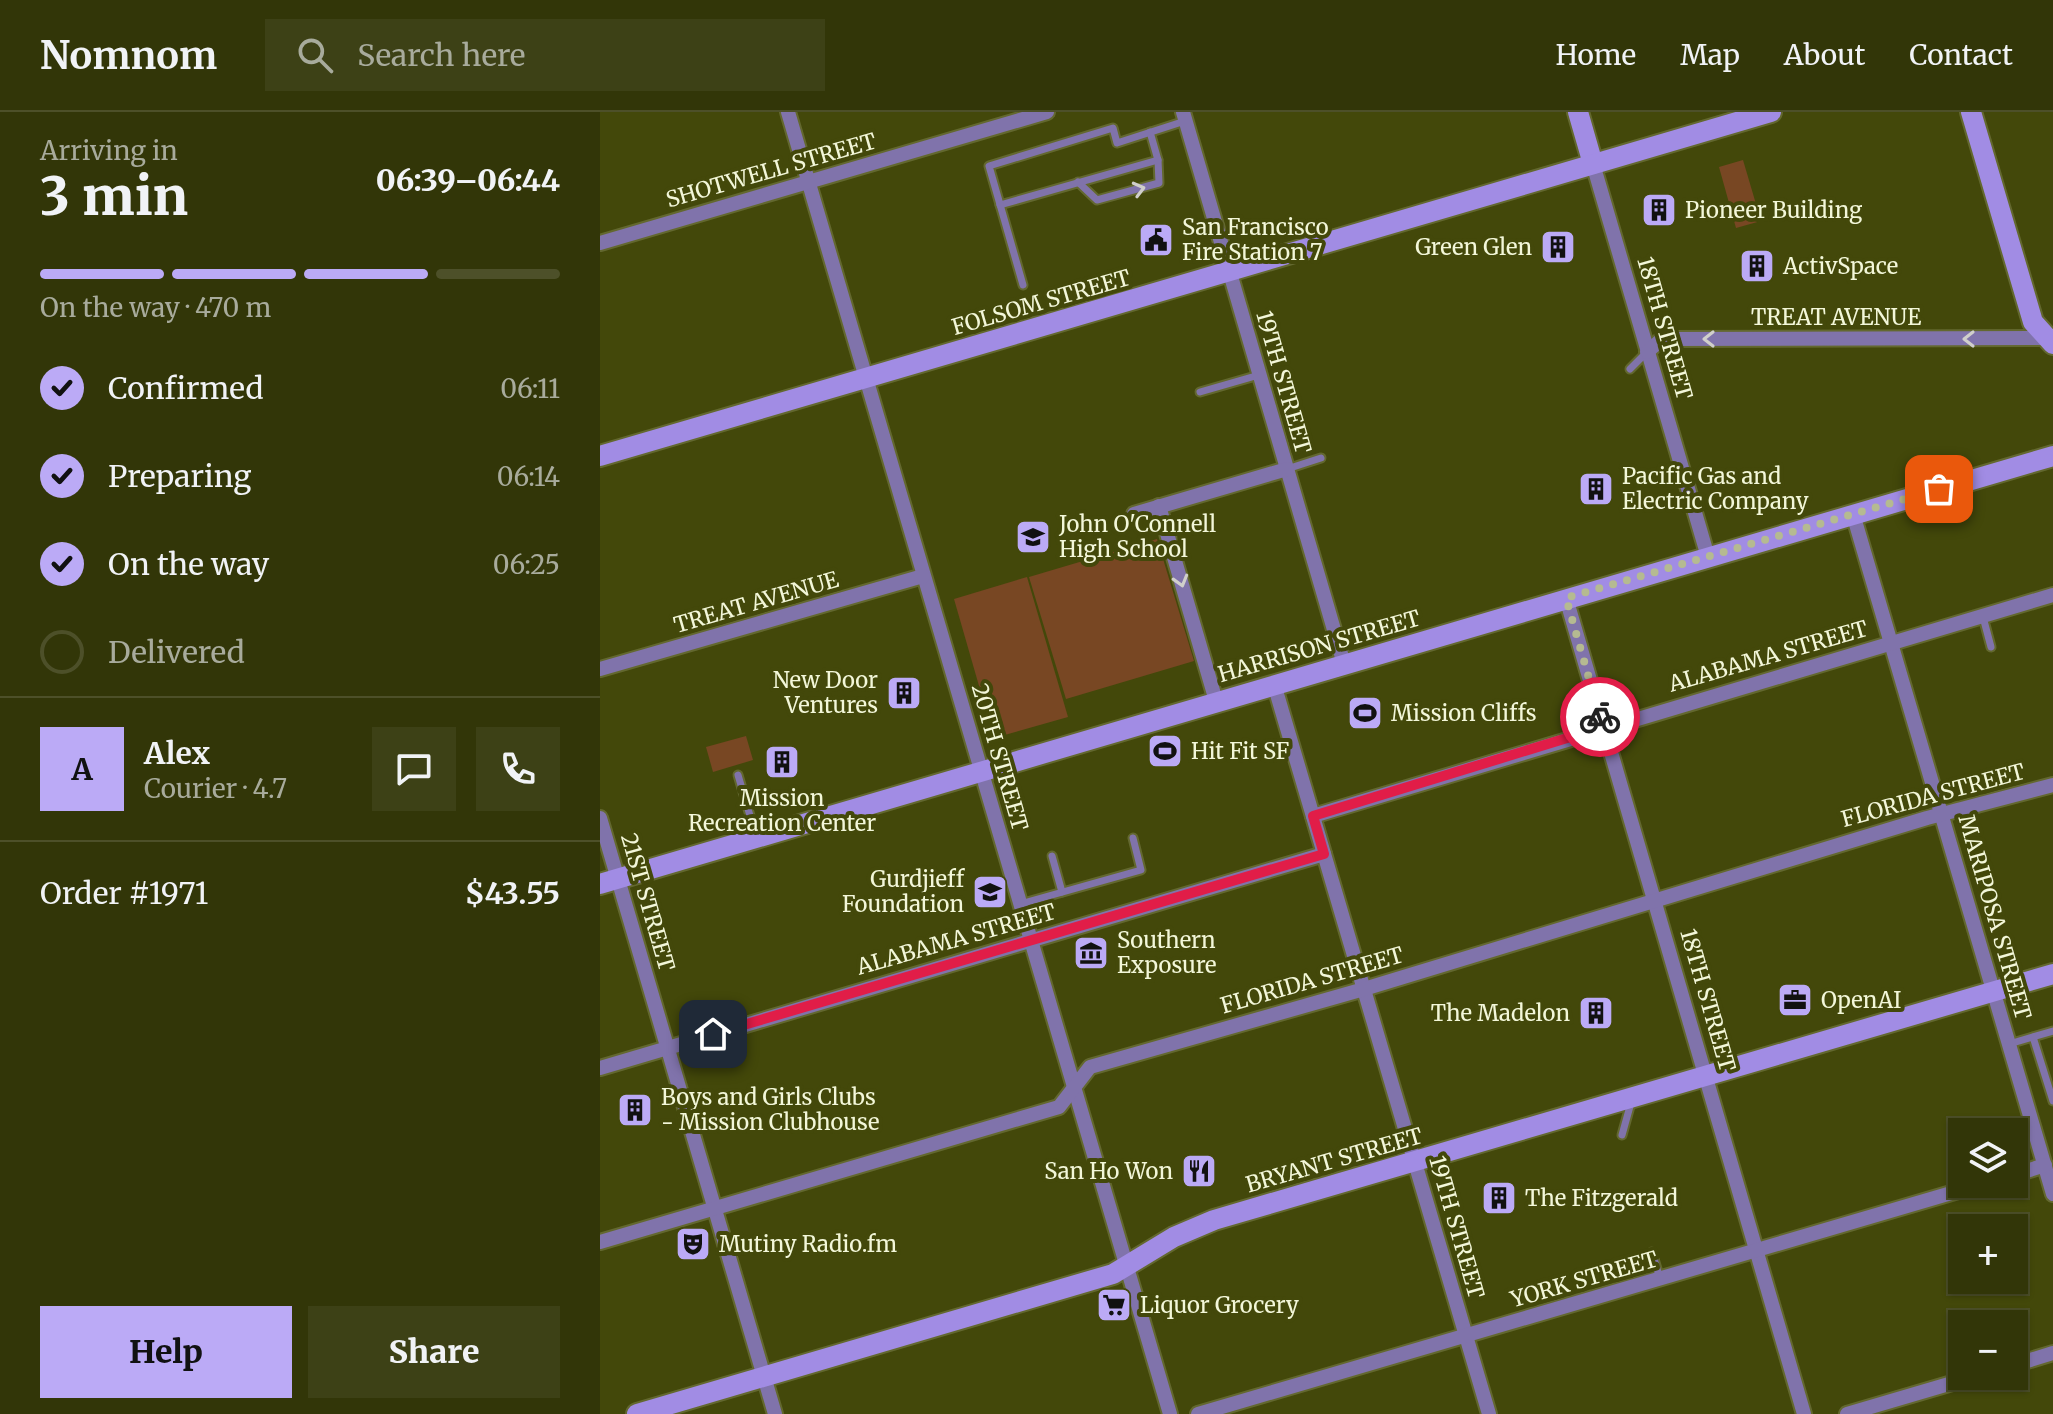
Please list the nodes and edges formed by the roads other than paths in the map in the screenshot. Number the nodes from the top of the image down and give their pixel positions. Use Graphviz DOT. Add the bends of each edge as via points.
graph roads {
  1 [pos="788,112"];
  2 [pos="1047,112"];
  3 [pos="1578,112"];
  4 [pos="1771,112"];
  5 [pos="1971,112"];
  6 [pos="1184,116"];
  7 [pos="1150,132"];
  8 [pos="1158,160"];
  9 [pos="1593,164"];
  10 [pos="808,182"];
  11 [pos="1078,182"];
  12 [pos="1000,205"];
  13 [pos="600,243"];
  14 [pos="1229,272"];
  15 [pos="1023,285"];
  16 [pos="2051,340"];
  17 [pos="1647,352"];
  18 [pos="1630,369"];
  19 [pos="1259,375"];
  20 [pos="866,377"];
  21 [pos="1200,392"];
  22 [pos="600,456"];
  23 [pos="2053,456"];
  24 [pos="1321,458"];
  25 [pos="1287,469"];
  26 [pos="1159,506"];
  27 [pos="1134,514"];
  28 [pos="1853,514"];
  29 [pos="1708,557"];
  30 [pos="923,576"];
  31 [pos="2053,595"];
  32 [pos="1566,598"];
  33 [pos="1983,617"];
  34 [pos="1892,643"];
  35 [pos="1991,647"];
  36 [pos="1344,664"];
  37 [pos="600,669"];
  38 [pos="1274,684"];
  39 [pos="1216,701"];
  40 [pos="1603,727"];
  41 [pos="981,771"];
  42 [pos="738,775"];
  43 [pos="2053,785"];
  44 [pos="1943,815"];
  45 [pos="1313,816"];
  46 [pos="600,818"];
  47 [pos="757,838"];
  48 [pos="1133,838"];
  49 [pos="1324,854"];
  50 [pos="1052,856"];
  51 [pos="609,881"];
  52 [pos="1062,892"];
  53 [pos="1655,898"];
  54 [pos="1020,904"];
  55 [pos="1031,940"];
  56 [pos="2053,974"];
  57 [pos="1364,989"];
  58 [pos="1994,991"];
  59 [pos="2053,1031"];
  60 [pos="2033,1037"];
  61 [pos="2009,1044"];
  62 [pos="667,1048"];
  63 [pos="600,1068"];
  64 [pos="1704,1076"];
  65 [pos="1074,1088"];
  66 [pos="1633,1097"];
  67 [pos="2053,1101"];
  68 [pos="1622,1135"];
  69 [pos="1416,1162"];
  70 [pos="2049,1172"];
  71 [pos="2028,1174"];
  72 [pos="1948,1194"];
  73 [pos="2053,1194"];
  74 [pos="714,1208"];
  75 [pos="600,1242"];
  76 [pos="1756,1251"];
  77 [pos="1652,1252"];
  78 [pos="1126,1267"];
  79 [pos="1660,1279"];
  80 [pos="1466,1336"];
  81 [pos="2053,1353"];
  82 [pos="2028,1361"];
  83 [pos="764,1377"];
  84 [pos="1948,1384"];
  85 [pos="637,1414"];
  86 [pos="775,1414"];
  87 [pos="1170,1414"];
  88 [pos="1198,1414"];
  89 [pos="1489,1414"];
  90 [pos="1804,1414"];
  91 [pos="1847,1414"];
  1 -- 10 [label="street, 20TH STREET"];
  2 -- 10 [label="street, SHOTWELL STREET"];
  3 -- 9 [label="street, 18TH STREET"];
  4 -- 9 [label="street, FOLSOM STREET"];
  5 -- 16 [label="street" via="2033,322"];
  6 -- 7 [label="lane"];
  6 -- 14 [label="street, 19TH STREET"];
  7 -- 8 [label="lane"];
  7 -- 12 [label="lane" via="1117,143 1113,128 989,166"];
  8 -- 11 [label="lane"];
  11 -- 8 [label="lane, one-way" via="1097,200 1159,183"];
  9 -- 14 [label="street, FOLSOM STREET"];
  9 -- 17 [label="street, 18TH STREET"];
  10 -- 13 [label="street, SHOTWELL STREET"];
  10 -- 20 [label="street, 20TH STREET"];
  11 -- 12 [label="lane"];
  12 -- 15 [label="lane"];
  14 -- 19 [label="street, 19TH STREET"];
  14 -- 20 [label="street, FOLSOM STREET"];
  16 -- 17 [label="street, TREAT AVENUE, one-way" via="1662,339"];
  17 -- 18 [label="lane, TREAT AVENUE"];
  17 -- 29 [label="street, 18TH STREET"];
  19 -- 21 [label="lane"];
  19 -- 25 [label="street, 19TH STREET"];
  20 -- 22 [label="street, FOLSOM STREET"];
  20 -- 30 [label="street, 20TH STREET"];
  23 -- 28 [label="street, HARRISON STREET"];
  24 -- 25 [label="lane"];
  25 -- 26 [label="street"];
  25 -- 36 [label="street, 19TH STREET"];
  26 -- 27 [label="street"];
  26 -- 39 [label="street, one-way"];
  28 -- 29 [label="street, HARRISON STREET"];
  28 -- 34 [label="street, MARIPOSA STREET"];
  29 -- 32 [label="street, HARRISON STREET"];
  30 -- 37 [label="street, TREAT AVENUE"];
  30 -- 41 [label="street, 20TH STREET"];
  31 -- 33 [label="street, ALABAMA STREET"];
  32 -- 36 [label="street, HARRISON STREET"];
  32 -- 40 [label="street, 18TH STREET"];
  33 -- 34 [label="street, ALABAMA STREET"];
  33 -- 35 [label="lane"];
  34 -- 40 [label="street, ALABAMA STREET"];
  34 -- 44 [label="street, MARIPOSA STREET"];
  36 -- 38 [label="street, HARRISON STREET"];
  38 -- 39 [label="street, HARRISON STREET"];
  38 -- 45 [label="street, 19TH STREET"];
  39 -- 41 [label="street, HARRISON STREET"];
  40 -- 45 [label="street, ALABAMA STREET"];
  40 -- 53 [label="street, 18TH STREET"];
  41 -- 47 [label="street, HARRISON STREET"];
  41 -- 54 [label="street, 20TH STREET"];
  42 -- 47 [label="lane"];
  43 -- 44 [label="street, FLORIDA STREET"];
  44 -- 53 [label="street, FLORIDA STREET"];
  44 -- 58 [label="street, MARIPOSA STREET"];
  45 -- 49 [label="street, 19TH STREET"];
  46 -- 51 [label="street, 21ST STREET"];
  47 -- 51 [label="street, HARRISON STREET"];
  48 -- 52 [label="lane" via="1141,870"];
  49 -- 55 [label="street, ALABAMA STREET"];
  49 -- 57 [label="street, 19TH STREET"];
  50 -- 52 [label="lane"];
  51 -- 62 [label="street, 21ST STREET"];
  52 -- 54 [label="lane"];
  53 -- 57 [label="street, FLORIDA STREET"];
  53 -- 64 [label="street, 18TH STREET"];
  54 -- 55 [label="street, 20TH STREET"];
  55 -- 62 [label="street, ALABAMA STREET"];
  55 -- 65 [label="street, 20TH STREET"];
  56 -- 58 [label="street, BRYANT STREET"];
  57 -- 65 [label="street, FLORIDA STREET" via="1090,1067"];
  57 -- 69 [label="street, 19TH STREET"];
  58 -- 61 [label="street, MARIPOSA STREET"];
  58 -- 64 [label="street, BRYANT STREET"];
  59 -- 60 [label="lane"];
  60 -- 61 [label="lane"];
  60 -- 67 [label="lane"];
  61 -- 70 [label="street, MARIPOSA STREET"];
  62 -- 63 [label="street, ALABAMA STREET"];
  62 -- 74 [label="street, 21ST STREET"];
  64 -- 66 [label="street, BRYANT STREET"];
  64 -- 76 [label="street, 18TH STREET"];
  65 -- 74 [label="street, FLORIDA STREET" via="1059,1107"];
  65 -- 78 [label="street, 20TH STREET"];
  66 -- 68 [label="lane"];
  66 -- 69 [label="street, BRYANT STREET"];
  69 -- 78 [label="street, BRYANT STREET" via="1214,1220"];
  69 -- 80 [label="street, 19TH STREET"];
  70 -- 71 [label="street"];
  70 -- 73 [label="street, MARIPOSA STREET"];
  72 -- 76 [label="street, YORK STREET"];
  74 -- 75 [label="street, FLORIDA STREET"];
  74 -- 83 [label="street, 21ST STREET"];
  76 -- 79 [label="street, YORK STREET"];
  76 -- 90 [label="street, 18TH STREET"];
  77 -- 79 [label="lane"];
  78 -- 83 [label="street, BRYANT STREET"];
  78 -- 87 [label="street, 20TH STREET"];
  79 -- 80 [label="street, YORK STREET"];
  80 -- 88 [label="street, YORK STREET"];
  80 -- 89 [label="street, 19TH STREET"];
  81 -- 82 [label="street"];
  83 -- 85 [label="street, BRYANT STREET"];
  83 -- 86 [label="street, 21ST STREET"];
  84 -- 91 [label="street"];
}
